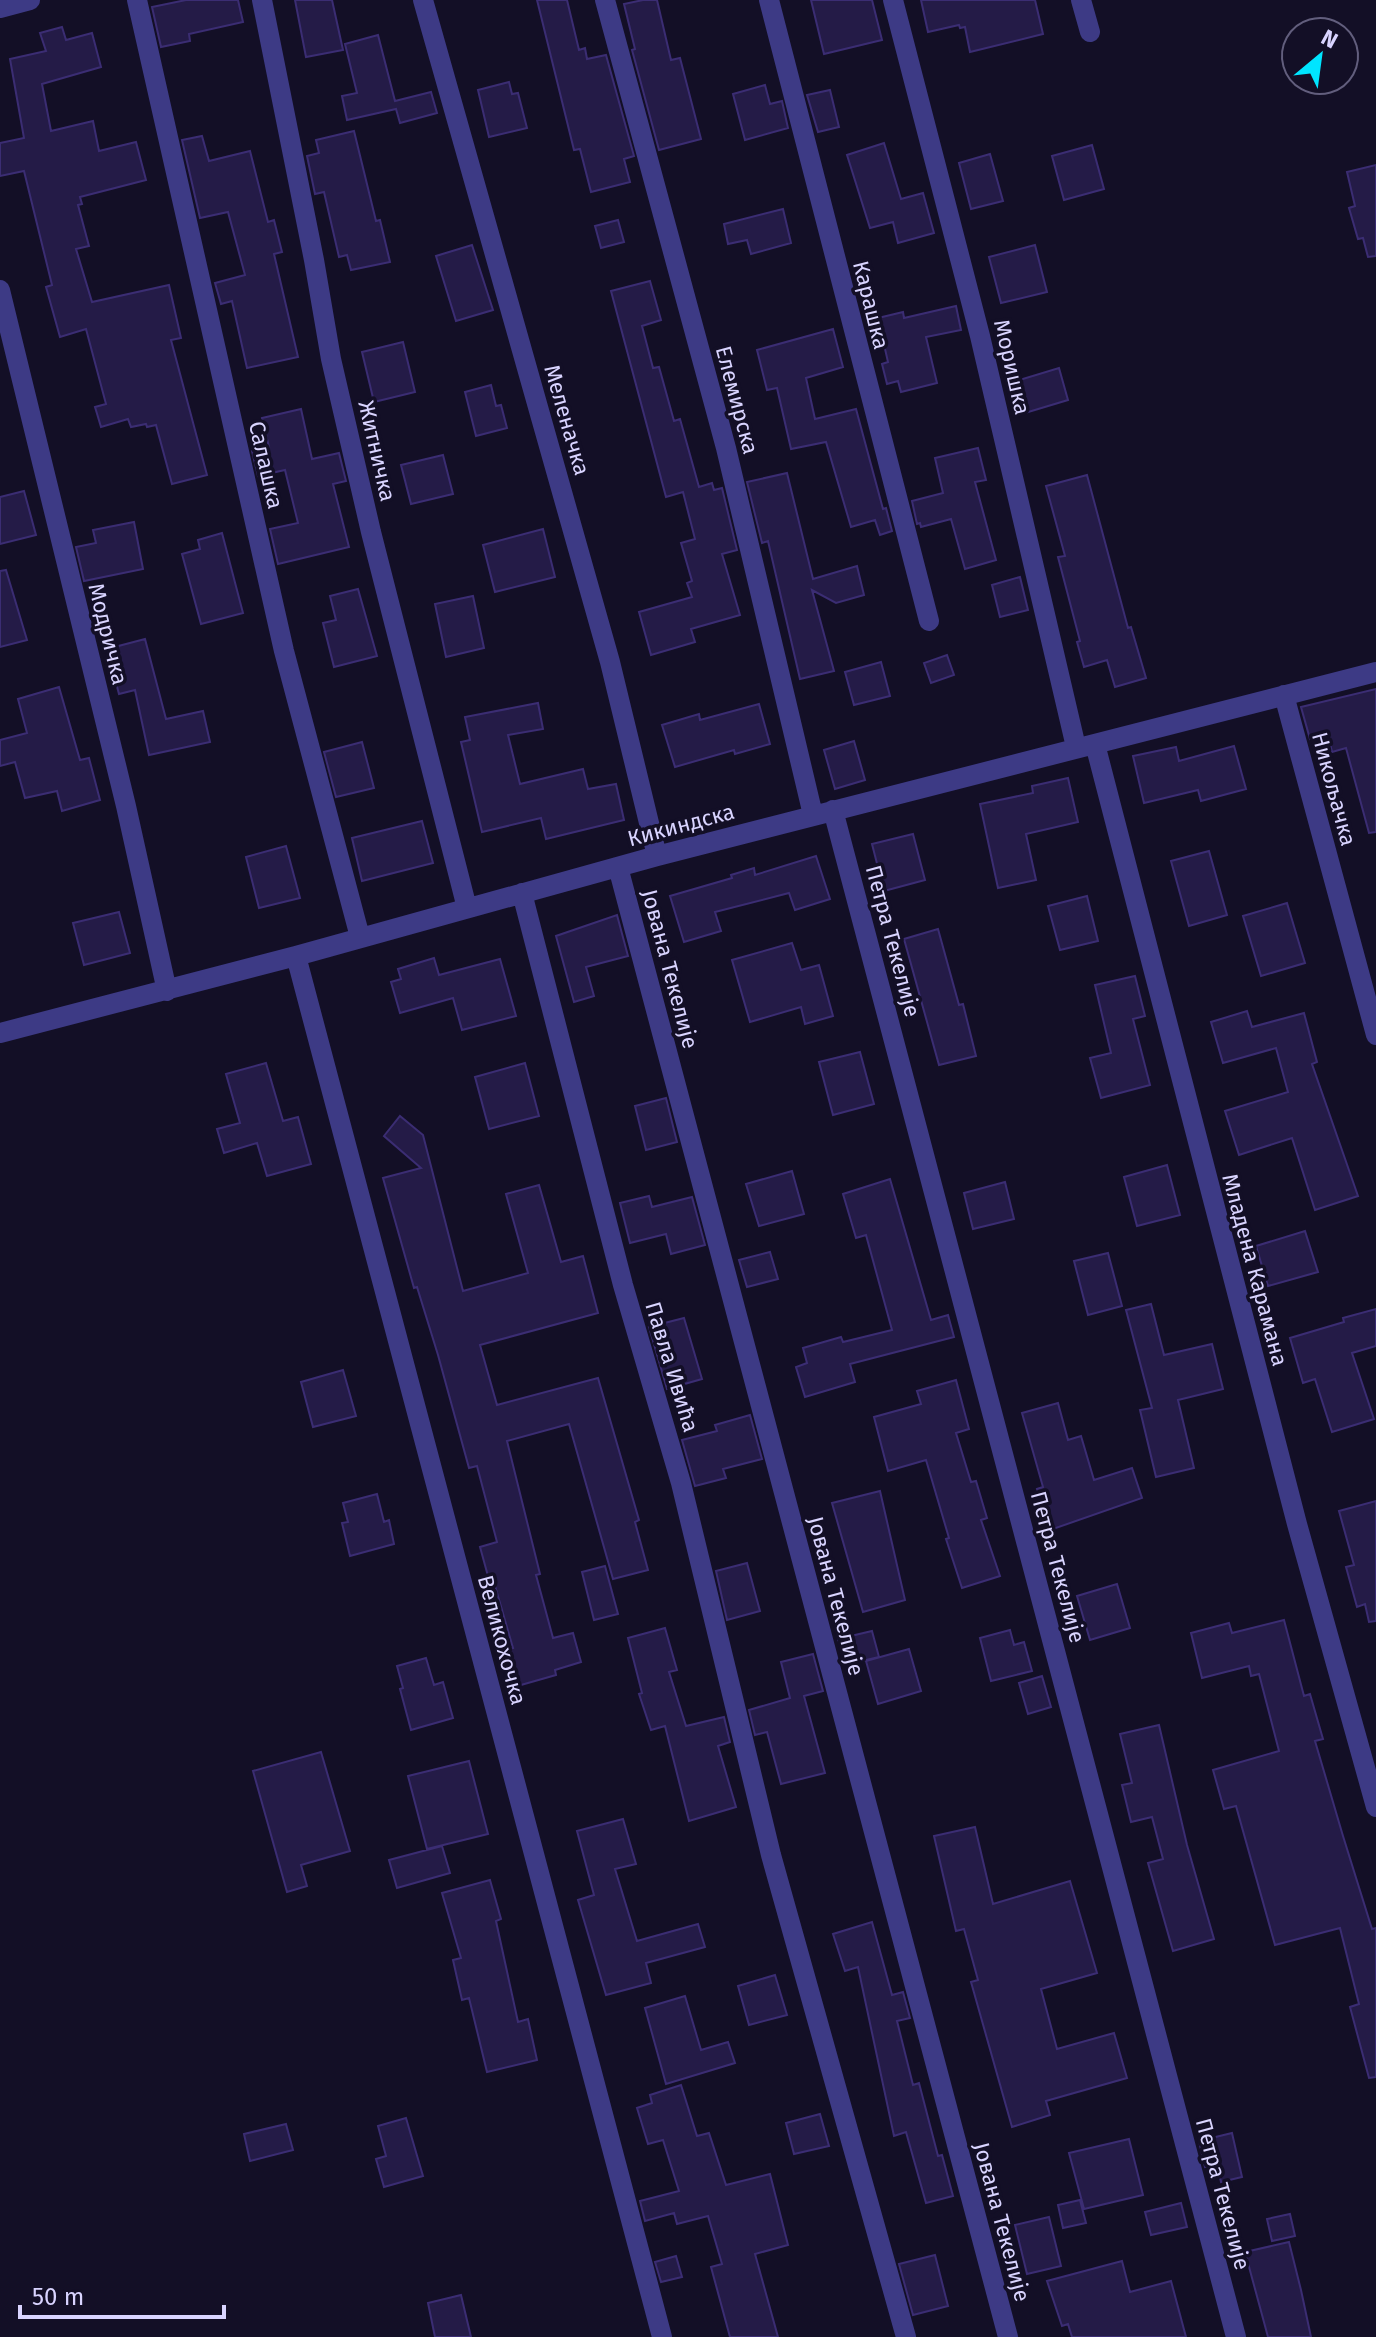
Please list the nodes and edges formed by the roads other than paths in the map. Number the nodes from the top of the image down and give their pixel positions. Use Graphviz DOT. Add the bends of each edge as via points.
graph roads {
  1 [pos="30,0"];
  2 [pos="137,0"];
  3 [pos="262,0"];
  4 [pos="423,0"];
  5 [pos="605,0"];
  6 [pos="769,0"];
  7 [pos="893,0"];
  8 [pos="1081,0"];
  9 [pos="0,8"];
  10 [pos="1090,32"];
  11 [pos="0,290"];
  12 [pos="929,621"];
  13 [pos="1376,672"];
  14 [pos="1284,695"];
  15 [pos="1086,746"];
  16 [pos="823,812"];
  17 [pos="657,856"];
  18 [pos="618,867"];
  19 [pos="522,893"];
  20 [pos="467,908"];
  21 [pos="360,937"];
  22 [pos="296,956"];
  23 [pos="167,991"];
  24 [pos="0,1033"];
  25 [pos="1376,1035"];
  26 [pos="1376,1807"];
  27 [pos="662,2337"];
  28 [pos="906,2337"];
  29 [pos="1008,2337"];
  30 [pos="1236,2337"];
  1 -- 9 [label="street"];
  2 -- 21 [label="street, Салашка" via="284,651"];
  3 -- 20 [label="street, Житничка" via="331,359"];
  4 -- 17 [label="street, Меленачка" via="610,662"];
  5 -- 16 [label="street, Елемирска"];
  6 -- 12 [label="street, Карашка"];
  7 -- 15 [label="street, Моришка"];
  8 -- 10 [label="street"];
  11 -- 23 [label="street, Модричка"];
  13 -- 14 [label="street, Кикиндска"];
  14 -- 15 [label="street, Кикиндска"];
  14 -- 25 [label="street, Никољачка"];
  15 -- 16 [label="street, Кикиндска"];
  15 -- 26 [label="street, Младена Карамана"];
  16 -- 17 [label="street, Кикиндска"];
  16 -- 30 [label="street, Петра Текелије"];
  17 -- 18 [label="street, Кикиндска"];
  18 -- 19 [label="street, Кикиндска"];
  18 -- 29 [label="street, Јована Текелије"];
  19 -- 20 [label="street, Кикиндска"];
  19 -- 28 [label="street, Павла Ивића" via="623,1285 681,1483 771,1855"];
  20 -- 21 [label="street, Кикиндска"];
  21 -- 22 [label="street, Кикиндска"];
  22 -- 23 [label="street, Кикиндска"];
  22 -- 27 [label="street, Великохочка"];
  23 -- 24 [label="street, Кикиндска"];
}
